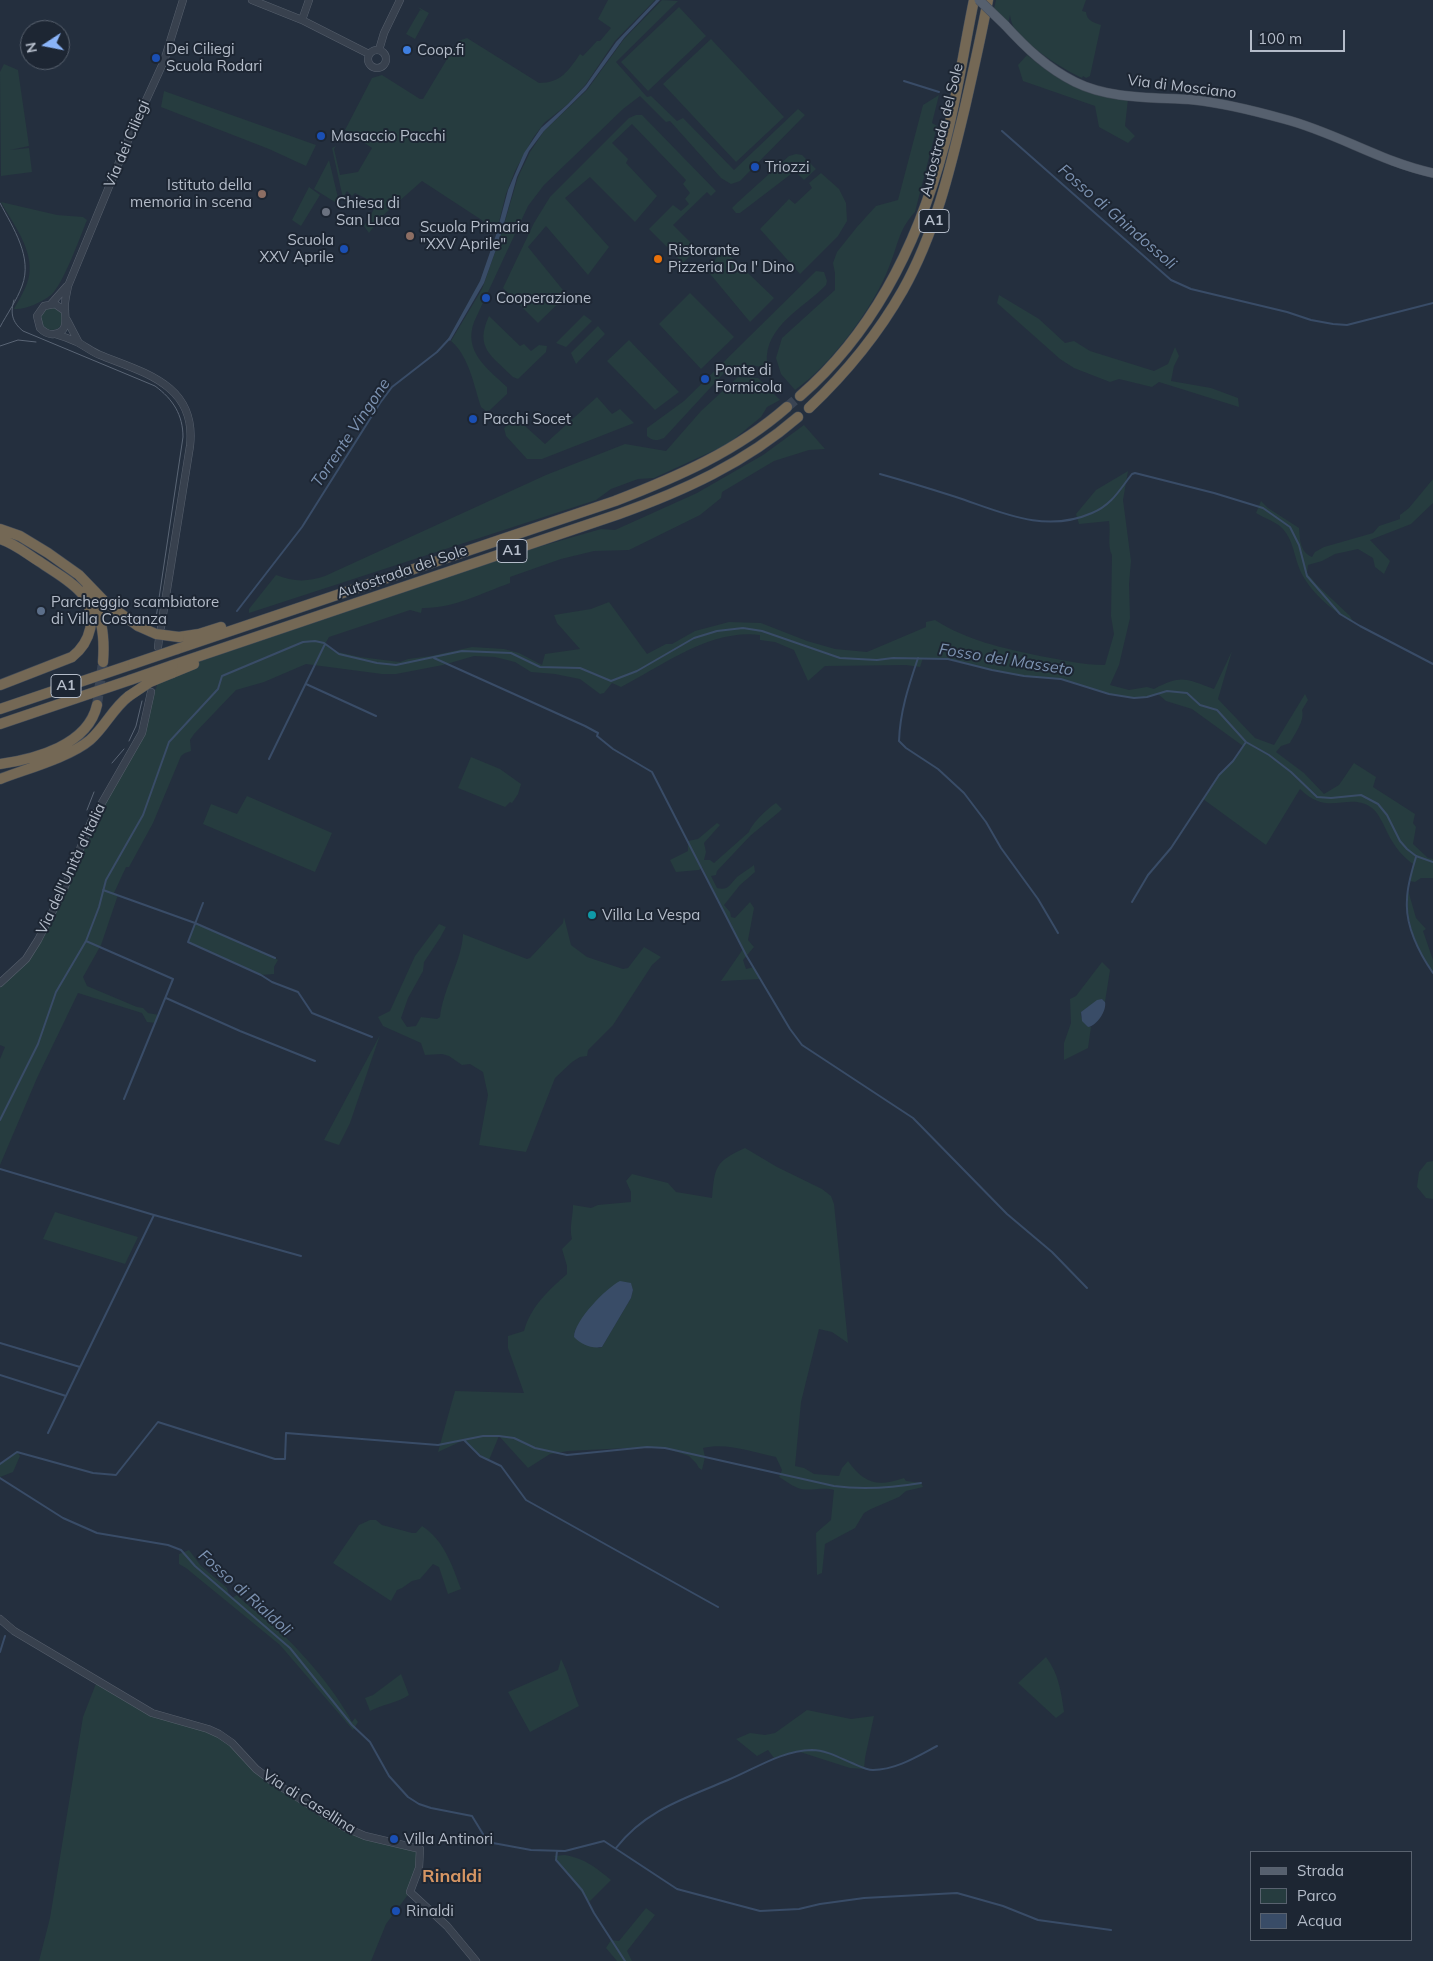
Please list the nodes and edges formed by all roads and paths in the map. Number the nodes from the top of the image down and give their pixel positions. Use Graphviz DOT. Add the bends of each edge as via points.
graph roads {
  1 [pos="183,0"];
  2 [pos="252,0"];
  3 [pos="309,0"];
  4 [pos="400,0"];
  5 [pos="974,0"];
  6 [pos="979,0"];
  7 [pos="988,0"];
  8 [pos="302,20"];
  9 [pos="379,50"];
  10 [pos="369,54"];
  11 [pos="1433,173"];
  12 [pos="68,286"];
  13 [pos="51,304"];
  14 [pos="64,311"];
  15 [pos="67,320"];
  16 [pos="55,334"];
  17 [pos="79,343"];
  18 [pos="800,396"];
  19 [pos="787,407"];
  20 [pos="809,408"];
  21 [pos="798,417"];
  22 [pos="0,529"];
  23 [pos="0,539"];
  24 [pos="48,553"];
  25 [pos="285,612"];
  26 [pos="161,627"];
  27 [pos="103,662"];
  28 [pos="173,669"];
  29 [pos="0,685"];
  30 [pos="152,692"];
  31 [pos="97,705"];
  32 [pos="0,709"];
  33 [pos="0,724"];
  34 [pos="0,764"];
  35 [pos="0,778"];
  36 [pos="0,983"];
  37 [pos="0,1619"];
  38 [pos="476,1961"];
  1 -- 12 [label="street, Via dei Ciliegi" via="164,61"];
  2 -- 8 [label="street"];
  3 -- 8 [label="street"];
  4 -- 9 [label="street"];
  5 -- 18 [label="highway, Autostrada del Sole / A1" via="945,145 920,221 891,284 861,330"];
  6 -- 11 [label="main road, Via di Mosciano, bridge" via="1035,56 1089,88 1128,95 1196,100 1286,119"];
  7 -- 20 [label="highway, Autostrada del Sole / A1" via="955,149 932,227 916,264 873,337 837,381"];
  8 -- 10 [label="street"];
  9 -- 10 [label="street"];
  9 -- 10 [label="street" via="386,59 382,67 370,65"];
  12 -- 13 [label="street, Via dei Ciliegi"];
  12 -- 14 [label="street, Via dei Ciliegi"];
  13 -- 14 [label="street"];
  13 -- 16 [label="street, Via dei Ciliegi" via="41,309 37,321 43,331"];
  14 -- 15 [label="street, Via dei Ciliegi"];
  15 -- 16 [label="street" via="63,330"];
  15 -- 17 [label="street"];
  16 -- 17 [label="street"];
  17 -- 26 [label="street" via="92,352 166,384 180,398 188,416 190,446"];
  19 -- 25 [label="highway, Autostrada del Sole / A1" via="732,448 666,481"];
  21 -- 28 [label="highway, Autostrada del Sole / A1" via="737,461 669,496 211,652 190,666"];
  22 -- 24 [label="highway" via="20,536"];
  23 -- 29 [label="highway" via="77,588 85,599 91,620 87,640 72,656"];
  24 -- 25 [label="highway, bridge" via="79,575 106,603 138,626 156,634 179,637 199,634"];
  24 -- 27 [label="highway" via="77,578 97,607 103,628"];
  25 -- 32 [label="highway, Autostrada del Sole / A1, bridge"];
  28 -- 33 [label="highway, A1, bridge" via="130,680"];
  28 -- 35 [label="highway, bridge" via="119,704 99,731 82,746"];
  30 -- 36 [label="street, Via dell'Unità d'Italia" via="142,733 91,822 38,940 26,959"];
  31 -- 34 [label="highway" via="87,726 70,741 25,759"];
  37 -- 38 [label="street, Via di Casellina" via="14,1631 146,1710 219,1734 272,1781 344,1827 365,1836 420,1849 419,1868 410,1892 446,1926"];
}
